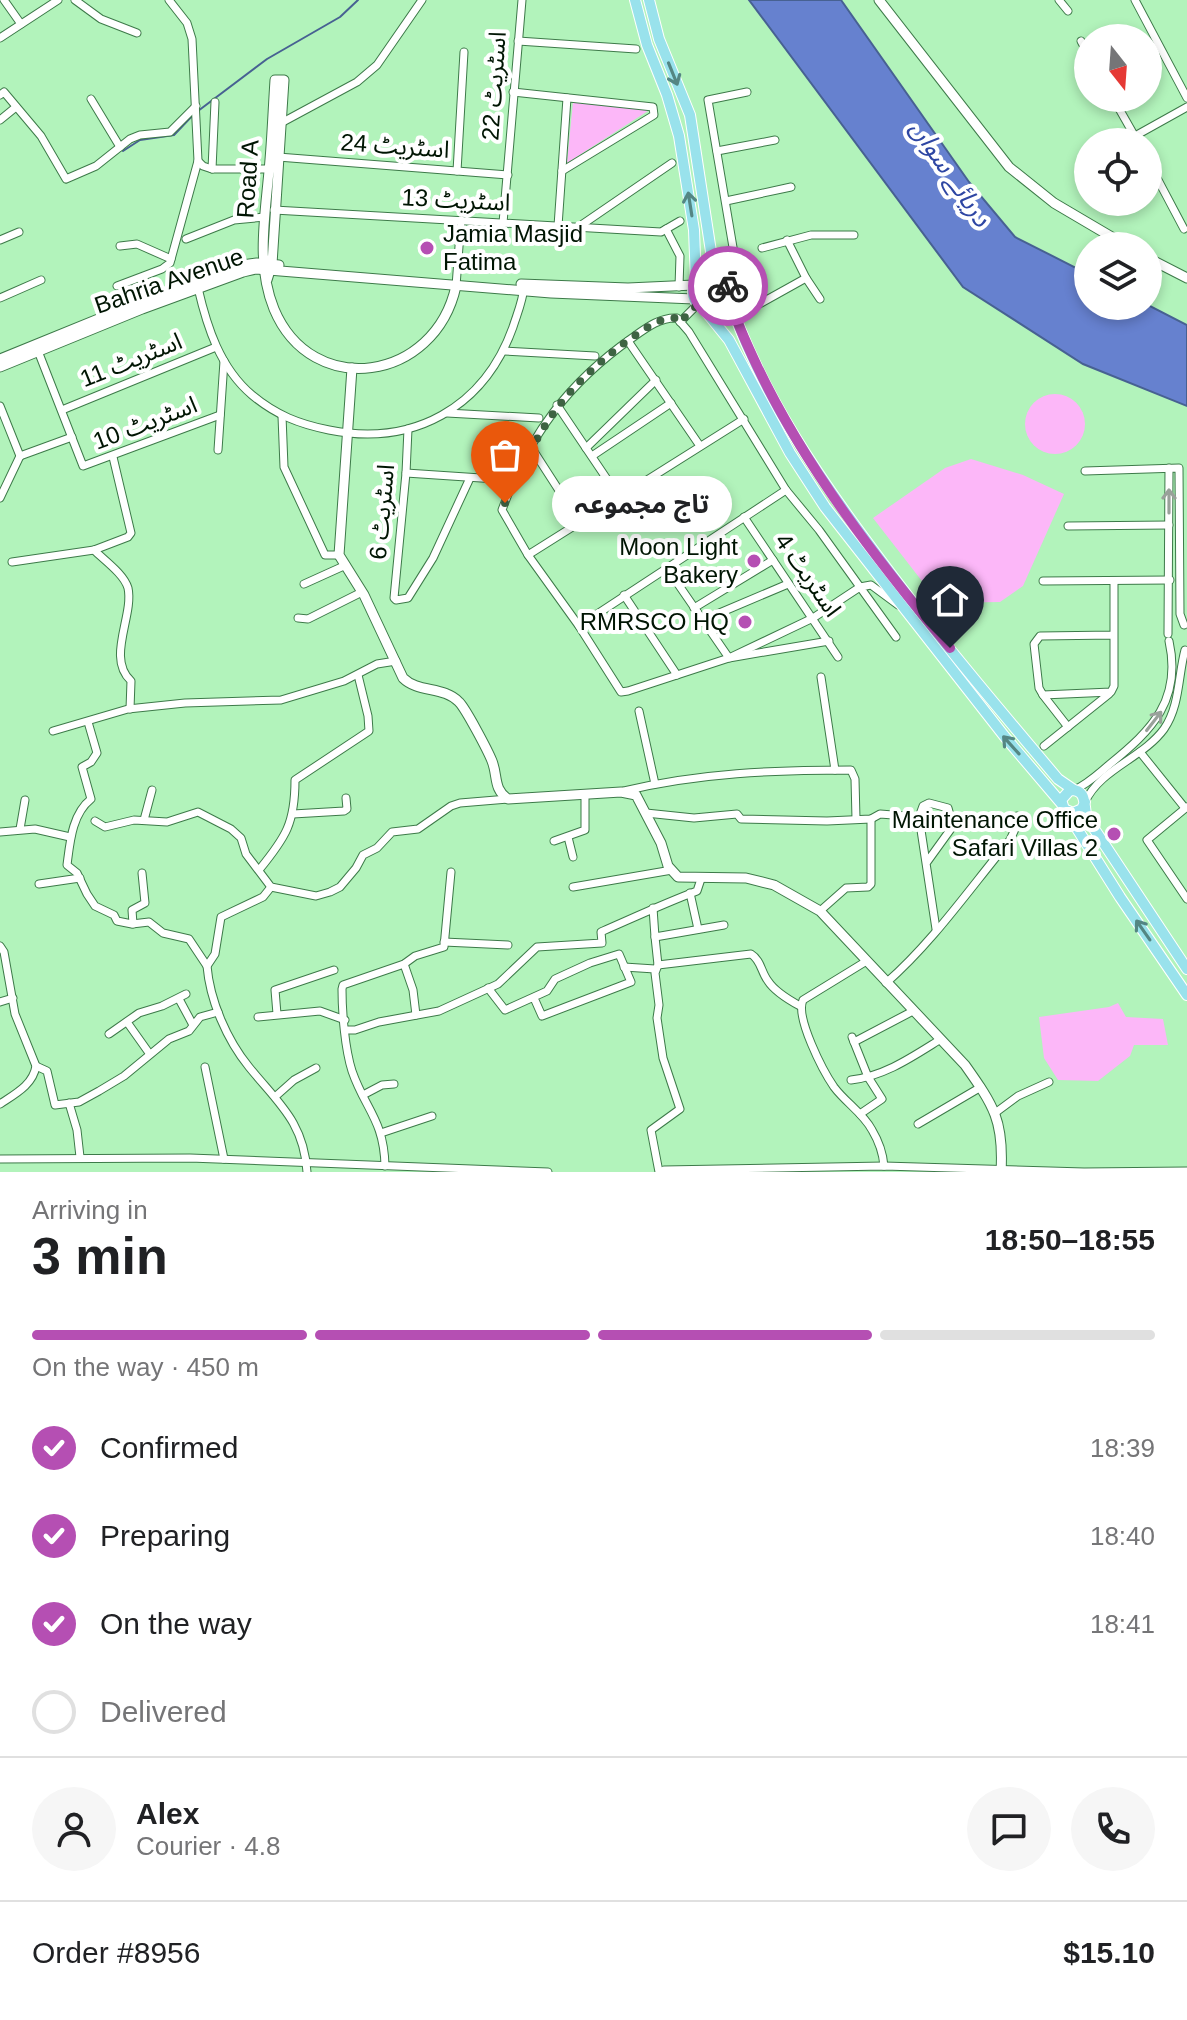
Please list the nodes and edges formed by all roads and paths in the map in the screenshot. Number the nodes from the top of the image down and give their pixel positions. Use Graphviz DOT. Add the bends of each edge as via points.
graph roads {
  1 [pos="4,0"];
  2 [pos="58,0"];
  3 [pos="75,0"];
  4 [pos="169,0"];
  5 [pos="422,0"];
  6 [pos="522,0"];
  7 [pos="635,0"];
  8 [pos="649,0"];
  9 [pos="879,0"];
  10 [pos="1059,0"];
  11 [pos="1135,0"];
  12 [pos="1068,11"];
  13 [pos="21,24"];
  14 [pos="137,33"];
  15 [pos="0,38"];
  16 [pos="518,41"];
  17 [pos="636,49"];
  18 [pos="464,52"];
  19 [pos="513,92"];
  20 [pos="747,92"];
  21 [pos="0,95"];
  22 [pos="567,98"];
  23 [pos="1187,98"];
  24 [pos="91,99"];
  25 [pos="215,102"];
  26 [pos="16,107"];
  27 [pos="1187,107"];
  28 [pos="196,108"];
  29 [pos="0,120"];
  30 [pos="281,123"];
  31 [pos="1154,128"];
  32 [pos="775,140"];
  33 [pos="120,147"];
  34 [pos="717,151"];
  35 [pos="278,157"];
  36 [pos="198,161"];
  37 [pos="672,163"];
  38 [pos="273,168"];
  39 [pos="212,169"];
  40 [pos="457,171"];
  41 [pos="562,171"];
  42 [pos="508,175"];
  43 [pos="791,187"];
  44 [pos="1162,187"];
  45 [pos="726,201"];
  46 [pos="274,210"];
  47 [pos="265,217"];
  48 [pos="461,220"];
  49 [pos="680,221"];
  50 [pos="503,223"];
  51 [pos="558,226"];
  52 [pos="578,227"];
  53 [pos="666,229"];
  54 [pos="1184,229"];
  55 [pos="19,232"];
  56 [pos="1103,232"];
  57 [pos="854,235"];
  58 [pos="186,239"];
  59 [pos="0,240"];
  60 [pos="787,240"];
  61 [pos="120,246"];
  62 [pos="762,248"];
  63 [pos="171,259"];
  64 [pos="736,265"];
  65 [pos="1162,265"];
  66 [pos="267,269"];
  67 [pos="722,278"];
  68 [pos="806,278"];
  69 [pos="1187,278"];
  70 [pos="41,280"];
  71 [pos="456,282"];
  72 [pos="695,283"];
  73 [pos="117,286"];
  74 [pos="524,287"];
  75 [pos="679,287"];
  76 [pos="198,288"];
  77 [pos="728,296"];
  78 [pos="0,298"];
  79 [pos="820,299"];
  80 [pos="698,304"];
  81 [pos="680,322"];
  82 [pos="628,341"];
  83 [pos="216,347"];
  84 [pos="38,351"];
  85 [pos="504,351"];
  86 [pos="595,356"];
  87 [pos="0,359"];
  88 [pos="224,360"];
  89 [pos="0,367"];
  90 [pos="352,368"];
  91 [pos="656,380"];
  92 [pos="671,403"];
  93 [pos="557,405"];
  94 [pos="0,406"];
  95 [pos="62,410"];
  96 [pos="447,413"];
  97 [pos="220,415"];
  98 [pos="282,416"];
  99 [pos="539,418"];
  100 [pos="744,419"];
  101 [pos="3,425"];
  102 [pos="408,429"];
  103 [pos="347,434"];
  104 [pos="72,437"];
  105 [pos="700,446"];
  106 [pos="531,447"];
  107 [pos="586,448"];
  108 [pos="218,450"];
  109 [pos="20,456"];
  110 [pos="592,456"];
  111 [pos="113,457"];
  112 [pos="1169,468"];
  113 [pos="1085,471"];
  114 [pos="406,473"];
  115 [pos="470,478"];
  116 [pos="496,479"];
  117 [pos="3,488"];
  118 [pos="786,490"];
  119 [pos="619,497"];
  120 [pos="0,498"];
  121 [pos="744,517"];
  122 [pos="580,523"];
  123 [pos="1169,525"];
  124 [pos="1068,526"];
  125 [pos="94,550"];
  126 [pos="339,555"];
  127 [pos="528,555"];
  128 [pos="773,560"];
  129 [pos="12,562"];
  130 [pos="1183,563"];
  131 [pos="346,565"];
  132 [pos="667,568"];
  133 [pos="1170,580"];
  134 [pos="1043,581"];
  135 [pos="1114,581"];
  136 [pos="304,584"];
  137 [pos="788,584"];
  138 [pos="860,587"];
  139 [pos="362,592"];
  140 [pos="624,595"];
  141 [pos="694,608"];
  142 [pos="903,609"];
  143 [pos="298,618"];
  144 [pos="813,618"];
  145 [pos="703,620"];
  146 [pos="579,626"];
  147 [pos="1185,626"];
  148 [pos="1114,635"];
  149 [pos="896,637"];
  150 [pos="1168,638"];
  151 [pos="829,641"];
  152 [pos="1186,649"];
  153 [pos="838,657"];
  154 [pos="729,658"];
  155 [pos="396,661"];
  156 [pos="358,675"];
  157 [pos="677,675"];
  158 [pos="821,677"];
  159 [pos="1111,692"];
  160 [pos="1043,695"];
  161 [pos="130,709"];
  162 [pos="639,711"];
  163 [pos="88,722"];
  164 [pos="1068,727"];
  165 [pos="53,731"];
  166 [pos="1044,746"];
  167 [pos="1140,752"];
  168 [pos="835,770"];
  169 [pos="655,784"];
  170 [pos="152,790"];
  171 [pos="1074,790"];
  172 [pos="621,792"];
  173 [pos="585,794"];
  174 [pos="346,798"];
  175 [pos="508,799"];
  176 [pos="25,800"];
  177 [pos="1085,802"];
  178 [pos="1064,807"];
  179 [pos="1186,808"];
  180 [pos="646,813"];
  181 [pos="293,814"];
  182 [pos="1017,816"];
  183 [pos="919,817"];
  184 [pos="856,819"];
  185 [pos="871,819"];
  186 [pos="144,820"];
  187 [pos="95,821"];
  188 [pos="20,829"];
  189 [pos="0,832"];
  190 [pos="70,837"];
  191 [pos="568,837"];
  192 [pos="554,841"];
  193 [pos="573,857"];
  194 [pos="927,862"];
  195 [pos="259,870"];
  196 [pos="672,870"];
  197 [pos="451,872"];
  198 [pos="142,873"];
  199 [pos="80,878"];
  200 [pos="1187,878"];
  201 [pos="701,879"];
  202 [pos="39,884"];
  203 [pos="1178,885"];
  204 [pos="271,887"];
  205 [pos="573,887"];
  206 [pos="690,893"];
  207 [pos="1187,899"];
  208 [pos="653,908"];
  209 [pos="820,911"];
  210 [pos="133,924"];
  211 [pos="724,925"];
  212 [pos="698,929"];
  213 [pos="936,929"];
  214 [pos="655,937"];
  215 [pos="444,942"];
  216 [pos="508,945"];
  217 [pos="1,951"];
  218 [pos="865,962"];
  219 [pos="404,964"];
  220 [pos="207,966"];
  221 [pos="624,967"];
  222 [pos="657,967"];
  223 [pos="1187,969"];
  224 [pos="334,970"];
  225 [pos="886,983"];
  226 [pos="488,988"];
  227 [pos="1187,995"];
  228 [pos="13,998"];
  229 [pos="534,998"];
  230 [pos="0,1002"];
  231 [pos="800,1006"];
  232 [pos="913,1011"];
  233 [pos="218,1012"];
  234 [pos="277,1014"];
  235 [pos="416,1015"];
  236 [pos="258,1017"];
  237 [pos="345,1020"];
  238 [pos="127,1022"];
  239 [pos="193,1025"];
  240 [pos="346,1030"];
  241 [pos="109,1034"];
  242 [pos="941,1039"];
  243 [pos="149,1053"];
  244 [pos="36,1066"];
  245 [pos="205,1067"];
  246 [pos="316,1068"];
  247 [pos="868,1077"];
  248 [pos="851,1080"];
  249 [pos="1049,1082"];
  250 [pos="394,1084"];
  251 [pos="981,1087"];
  252 [pos="363,1095"];
  253 [pos="276,1096"];
  254 [pos="69,1103"];
  255 [pos="0,1104"];
  256 [pos="995,1113"];
  257 [pos="860,1114"];
  258 [pos="432,1116"];
  259 [pos="918,1124"];
  260 [pos="381,1133"];
  261 [pos="80,1157"];
  262 [pos="0,1159"];
  263 [pos="224,1159"];
  264 [pos="306,1163"];
  265 [pos="385,1166"];
  266 [pos="884,1166"];
  267 [pos="866,1169"];
  268 [pos="1001,1170"];
  269 [pos="734,1171"];
  270 [pos="1187,1171"];
  271 [pos="307,1172"];
  272 [pos="513,1172"];
  273 [pos="548,1172"];
  274 [pos="659,1172"];
  1 -- 13 [label="street"];
  2 -- 13 [label="street"];
  3 -- 14 [label="street" via="101,19"];
  4 -- 28 [label="street" via="192,39"];
  5 -- 30 [label="street" via="377,65 357,82"];
  6 -- 16 [label="street, اسٹریٹ 22"];
  72 -- 7 [label="main road, one-way" via="694,230 679,136"];
  8 -- 67 [label="main road, one-way" via="690,115 712,258"];
  9 -- 56 [label="street" via="1009,167 1054,203"];
  10 -- 12 [label="street"];
  11 -- 23 [label="street"];
  13 -- 15 [label="street"];
  16 -- 17 [label="street"];
  16 -- 19 [label="street, اسٹریٹ 22"];
  18 -- 40 [label="street"];
  19 -- 22 [label="street"];
  19 -- 42 [label="street, اسٹریٹ 22"];
  20 -- 34 [label="street" via="708,100"];
  21 -- 26 [label="street" via="4,92"];
  22 -- 41 [label="street"];
  22 -- 41 [label="street" via="651,106 654,115"];
  24 -- 33 [label="street"];
  25 -- 39 [label="street"];
  26 -- 29 [label="street"];
  26 -- 33 [label="street" via="52,152 65,179 96,166"];
  27 -- 31 [label="street"];
  28 -- 33 [label="street" via="170,132 140,135"];
  28 -- 36 [label="street"];
  30 -- 35 [label="street, Road A"];
  30 -- 38 [label="street, Road A" via="279,80"];
  32 -- 34 [label="street"];
  34 -- 45 [label="street"];
  35 -- 38 [label="street, Road A"];
  35 -- 40 [label="street, اسٹریٹ 24"];
  36 -- 39 [label="street"];
  36 -- 63 [label="street"];
  37 -- 52 [label="street"];
  38 -- 39 [label="street"];
  38 -- 46 [label="street, Road A"];
  38 -- 47 [label="street, Road A"];
  40 -- 42 [label="street, اسٹریٹ 24"];
  41 -- 51 [label="street"];
  42 -- 50 [label="street, اسٹریٹ 22"];
  43 -- 45 [label="street"];
  44 -- 54 [label="street"];
  45 -- 64 [label="street"];
  46 -- 48 [label="street, اسٹریٹ 13"];
  46 -- 66 [label="street, Road A"];
  47 -- 58 [label="street" via="234,220"];
  47 -- 66 [label="street, Road A"];
  48 -- 50 [label="street, اسٹریٹ 13"];
  48 -- 71 [label="street"];
  49 -- 53 [label="street, اسٹریٹ 13"];
  50 -- 51 [label="street, اسٹریٹ 13"];
  51 -- 52 [label="street, اسٹریٹ 13"];
  52 -- 53 [label="street, اسٹریٹ 13"];
  53 -- 75 [label="street" via="680,256"];
  55 -- 59 [label="street"];
  57 -- 60 [label="street"];
  60 -- 62 [label="street"];
  60 -- 68 [label="street"];
  61 -- 63 [label="street" via="137,244"];
  63 -- 73 [label="street" via="162,269"];
  64 -- 67 [label="street"];
  64 -- 68 [label="street" via="745,312"];
  65 -- 69 [label="street"];
  66 -- 71 [label="street, Bahria Avenue"];
  66 -- 76 [label="street, Bahria Avenue"];
  66 -- 87 [label="street, Bahria Avenue" via="242,265"];
  66 -- 90 [label="street, Road A" via="273,308 291,337 319,358"];
  67 -- 72 [label="main road" via="707,274"];
  67 -- 77 [label="main road"];
  68 -- 79 [label="street"];
  70 -- 78 [label="street"];
  71 -- 74 [label="street, Bahria Avenue"];
  71 -- 90 [label="street, Road A" via="446,318 422,346 389,364"];
  72 -- 75 [label="street, Bahria Avenue"];
  72 -- 80 [label="main road"];
  74 -- 75 [label="street, Bahria Avenue"];
  74 -- 80 [label="street, Bahria Avenue"];
  74 -- 85 [label="street"];
  76 -- 83 [label="street"];
  76 -- 84 [label="street, Bahria Avenue"];
  77 -- 80 [label="main road" via="722,306 710,310"];
  77 -- 171 [label="main road" via="770,392 835,500 965,667 1058,779"];
  80 -- 81 [label="street"];
  80 -- 142 [label="main road" via="729,340 806,479"];
  81 -- 82 [label="street" via="668,318"];
  81 -- 100 [label="street"];
  82 -- 91 [label="street"];
  82 -- 93 [label="street"];
  83 -- 88 [label="street"];
  83 -- 95 [label="street, اسٹریٹ 11"];
  84 -- 89 [label="street, Bahria Avenue"];
  84 -- 95 [label="street"];
  85 -- 86 [label="street"];
  85 -- 96 [label="street" via="476,391"];
  88 -- 97 [label="street"];
  88 -- 98 [label="street" via="250,393"];
  90 -- 103 [label="street"];
  91 -- 92 [label="street"];
  91 -- 107 [label="street"];
  92 -- 105 [label="street"];
  92 -- 110 [label="street"];
  93 -- 106 [label="street"];
  93 -- 107 [label="street"];
  94 -- 101 [label="street"];
  95 -- 104 [label="street"];
  96 -- 99 [label="street"];
  96 -- 102 [label="street"];
  97 -- 108 [label="street"];
  97 -- 111 [label="street, اسٹریٹ 10"];
  98 -- 103 [label="street"];
  98 -- 126 [label="street" via="284,467 325,555"];
  100 -- 105 [label="street"];
  100 -- 118 [label="street"];
  101 -- 109 [label="street"];
  102 -- 103 [label="street"];
  102 -- 114 [label="street, اسٹریٹ 6"];
  103 -- 126 [label="street"];
  104 -- 109 [label="street"];
  104 -- 111 [label="street, اسٹریٹ 10" via="83,466"];
  105 -- 119 [label="street"];
  106 -- 122 [label="street"];
  106 -- 127 [label="street" via="502,510"];
  107 -- 110 [label="street"];
  109 -- 117 [label="street"];
  110 -- 119 [label="street"];
  111 -- 125 [label="street" via="131,533"];
  112 -- 113 [label="street"];
  123 -- 112 [label="street, one-way"];
  112 -- 130 [label="street" via="1179,468"];
  114 -- 115 [label="street"];
  114 -- 115 [label="street, اسٹریٹ 6" via="394,598 401,600 408,598 433,558"];
  115 -- 116 [label="street"];
  117 -- 120 [label="street"];
  118 -- 121 [label="street"];
  118 -- 138 [label="street"];
  119 -- 122 [label="street"];
  121 -- 128 [label="street, اسٹریٹ 4"];
  121 -- 132 [label="street"];
  122 -- 127 [label="street"];
  123 -- 124 [label="street"];
  123 -- 133 [label="street"];
  125 -- 129 [label="street"];
  125 -- 161 [label="street" via="128,590 121,656 131,681"];
  126 -- 131 [label="street"];
  127 -- 146 [label="street"];
  128 -- 137 [label="street, اسٹریٹ 4"];
  128 -- 141 [label="street"];
  130 -- 147 [label="street" via="1180,614"];
  131 -- 136 [label="street"];
  131 -- 139 [label="street"];
  132 -- 140 [label="street"];
  132 -- 141 [label="street"];
  133 -- 135 [label="street"];
  133 -- 150 [label="street"];
  134 -- 135 [label="street"];
  135 -- 148 [label="street"];
  137 -- 144 [label="street, اسٹریٹ 4"];
  137 -- 145 [label="street"];
  138 -- 142 [label="street" via="871,585"];
  138 -- 144 [label="street"];
  138 -- 149 [label="street"];
  139 -- 143 [label="street" via="308,619"];
  139 -- 155 [label="street"];
  140 -- 146 [label="street"];
  140 -- 157 [label="street"];
  141 -- 145 [label="street"];
  178 -- 142 [label="main road, one-way"];
  144 -- 151 [label="street, اسٹریٹ 4"];
  144 -- 154 [label="street"];
  145 -- 154 [label="street"];
  146 -- 157 [label="street" via="621,692"];
  147 -- 150 [label="street" via="1177,625"];
  148 -- 159 [label="street"];
  148 -- 160 [label="street" via="1040,636 1034,644"];
  150 -- 152 [label="street" via="1172,647"];
  171 -- 150 [label="street, one-way" via="1132,747 1158,719 1169,688"];
  151 -- 153 [label="street, اسٹریٹ 4"];
  151 -- 154 [label="street"];
  152 -- 167 [label="street" via="1164,730"];
  154 -- 157 [label="street"];
  155 -- 156 [label="street"];
  155 -- 175 [label="street" via="410,685 448,694 464,709 493,763 497,787"];
  156 -- 161 [label="street" via="281,700"];
  156 -- 181 [label="street" via="369,731 295,780"];
  158 -- 168 [label="street"];
  159 -- 160 [label="street"];
  159 -- 164 [label="street"];
  160 -- 164 [label="street"];
  161 -- 163 [label="street"];
  162 -- 169 [label="street"];
  163 -- 165 [label="street"];
  163 -- 190 [label="street" via="97,753 82,767 91,799 82,806"];
  164 -- 166 [label="street"];
  167 -- 177 [label="street" via="1096,785"];
  167 -- 179 [label="street"];
  168 -- 169 [label="street" via="718,774"];
  168 -- 184 [label="street" via="854,773"];
  169 -- 172 [label="street"];
  170 -- 186 [label="street"];
  171 -- 177 [label="main road"];
  171 -- 178 [label="main road" via="1066,792"];
  172 -- 173 [label="street"];
  172 -- 180 [label="street" via="636,795"];
  173 -- 175 [label="street"];
  173 -- 191 [label="street" via="586,828"];
  174 -- 181 [label="street" via="344,811"];
  175 -- 204 [label="street" via="460,803 418,829 392,832 330,892 316,896"];
  176 -- 188 [label="street"];
  177 -- 178 [label="main road" via="1076,812"];
  177 -- 223 [label="main road" via="1087,818"];
  227 -- 178 [label="main road, one-way"];
  179 -- 203 [label="street" via="1147,840"];
  180 -- 184 [label="street"];
  180 -- 196 [label="street"];
  181 -- 195 [label="street" via="281,843"];
  182 -- 213 [label="street" via="1010,840"];
  183 -- 185 [label="street" via="880,814"];
  183 -- 194 [label="street"];
  183 -- 194 [label="street" via="929,803 948,808 952,816 950,832"];
  184 -- 185 [label="street"];
  185 -- 209 [label="street" via="871,884 846,888"];
  186 -- 187 [label="street" via="105,827"];
  186 -- 195 [label="street" via="167,822 192,812 208,815 241,838"];
  188 -- 189 [label="street"];
  188 -- 190 [label="street"];
  190 -- 199 [label="street" via="67,865"];
  191 -- 192 [label="street"];
  191 -- 193 [label="street"];
  194 -- 213 [label="street"];
  195 -- 204 [label="street"];
  196 -- 201 [label="street" via="678,877"];
  196 -- 205 [label="street"];
  197 -- 215 [label="street"];
  198 -- 210 [label="street" via="145,903 132,910"];
  199 -- 202 [label="street"];
  199 -- 210 [label="street" via="95,906 117,921"];
  200 -- 203 [label="street"];
  201 -- 206 [label="street"];
  201 -- 209 [label="street" via="746,878 774,885"];
  203 -- 207 [label="street"];
  204 -- 220 [label="street" via="263,897 221,917 215,954"];
  206 -- 208 [label="street"];
  206 -- 212 [label="street"];
  208 -- 214 [label="street"];
  208 -- 226 [label="street" via="601,932 602,943 537,947"];
  209 -- 218 [label="street"];
  210 -- 220 [label="street" via="149,922 163,933 189,939"];
  211 -- 212 [label="street"];
  212 -- 214 [label="street"];
  213 -- 225 [label="street" via="919,954"];
  214 -- 222 [label="street"];
  215 -- 216 [label="street"];
  215 -- 219 [label="street" via="440,950"];
  217 -- 228 [label="street"];
  218 -- 225 [label="street"];
  218 -- 231 [label="street"];
  219 -- 235 [label="street"];
  219 -- 237 [label="street" via="343,985"];
  220 -- 233 [label="street"];
  221 -- 222 [label="street"];
  221 -- 229 [label="street" via="619,954 590,963 555,979 550,989"];
  221 -- 229 [label="street" via="628,984 542,1016"];
  222 -- 231 [label="street" via="751,954 769,983"];
  222 -- 274 [label="street" via="663,1058 680,1109 651,1130"];
  224 -- 234 [label="street" via="275,990"];
  225 -- 232 [label="street"];
  226 -- 229 [label="street" via="503,1010"];
  226 -- 235 [label="street" via="439,1011"];
  228 -- 230 [label="street"];
  228 -- 244 [label="street"];
  231 -- 257 [label="street" via="823,1069"];
  232 -- 242 [label="street"];
  232 -- 247 [label="street" via="853,1039"];
  233 -- 239 [label="street"];
  233 -- 253 [label="street" via="236,1049"];
  234 -- 236 [label="street"];
  234 -- 237 [label="street" via="320,1011"];
  235 -- 240 [label="street"];
  237 -- 240 [label="street"];
  238 -- 239 [label="street" via="183,996"];
  238 -- 241 [label="street"];
  238 -- 243 [label="street"];
  239 -- 243 [label="street"];
  240 -- 252 [label="street" via="352,1072"];
  242 -- 247 [label="street" via="896,1067"];
  242 -- 251 [label="street"];
  243 -- 254 [label="street" via="124,1076"];
  244 -- 254 [label="street" via="47,1071 55,1105"];
  244 -- 255 [label="street" via="28,1085"];
  245 -- 263 [label="street"];
  246 -- 253 [label="street"];
  247 -- 248 [label="street"];
  247 -- 257 [label="street" via="882,1099"];
  249 -- 256 [label="street"];
  250 -- 252 [label="street"];
  251 -- 256 [label="street"];
  251 -- 259 [label="street"];
  252 -- 260 [label="street"];
  253 -- 264 [label="street" via="303,1139"];
  254 -- 261 [label="street"];
  256 -- 268 [label="street" via="1002,1137"];
  257 -- 266 [label="street" via="873,1131"];
  258 -- 260 [label="street"];
  260 -- 265 [label="street"];
  261 -- 262 [label="street"];
  261 -- 263 [label="street"];
  263 -- 264 [label="street"];
  264 -- 265 [label="street"];
  264 -- 271 [label="street"];
  265 -- 272 [label="street"];
  266 -- 267 [label="street"];
  266 -- 268 [label="street"];
  267 -- 269 [label="street"];
  268 -- 270 [label="street"];
  269 -- 274 [label="street"];
  272 -- 273 [label="street"];
}
